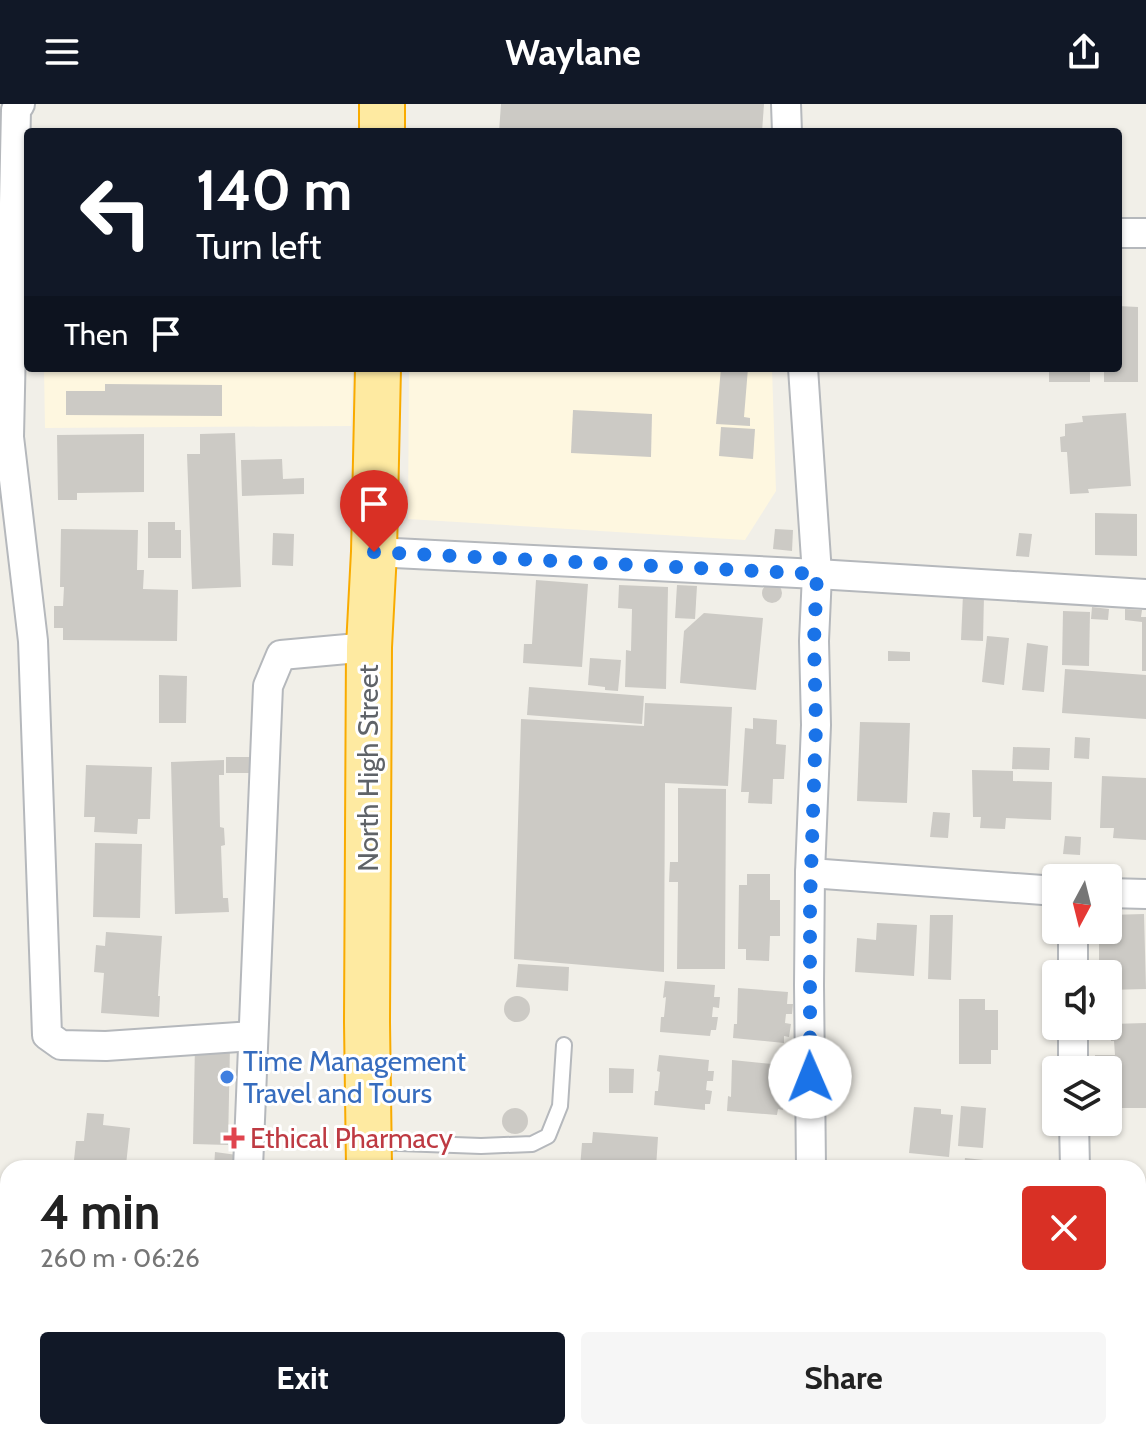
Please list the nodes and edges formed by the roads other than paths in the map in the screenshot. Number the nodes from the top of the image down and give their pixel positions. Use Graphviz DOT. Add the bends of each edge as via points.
graph roads {
  1 [pos="20,104"];
  2 [pos="382,104"];
  3 [pos="786,104"];
  4 [pos="382,128"];
  5 [pos="787,128"];
  6 [pos="1122,233"];
  7 [pos="1146,233"];
  8 [pos="378,372"];
  9 [pos="803,372"];
  10 [pos="5,437"];
  11 [pos="374,552"];
  12 [pos="817,574"];
  13 [pos="1146,594"];
  14 [pos="369,647"];
  15 [pos="810,873"];
  16 [pos="1042,890"];
  17 [pos="1122,893"];
  18 [pos="1146,894"];
  19 [pos="253,1036"];
  20 [pos="564,1045"];
  21 [pos="1074,1136"];
  22 [pos="369,1155"];
  23 [pos="248,1160"];
  24 [pos="811,1160"];
  25 [pos="1075,1160"];
  1 -- 10 [label="street"];
  2 -- 4 [label="highway"];
  3 -- 5 [label="street"];
  6 -- 7 [label="street"];
  8 -- 11 [label="highway, North High Street"];
  9 -- 12 [label="street"];
  10 -- 19 [label="street" via="33,641 47,1035 61,1045 106,1046"];
  11 -- 12 [label="street"];
  11 -- 14 [label="highway, North High Street"];
  12 -- 13 [label="street"];
  12 -- 15 [label="street"];
  14 -- 19 [label="street" via="281,655 268,686"];
  14 -- 22 [label="highway, North High Street"];
  15 -- 16 [label="street"];
  15 -- 24 [label="street"];
  17 -- 18 [label="street"];
  19 -- 23 [label="street"];
  20 -- 22 [label="lane" via="560,1106 548,1136 532,1144"];
  21 -- 25 [label="street"];
}
